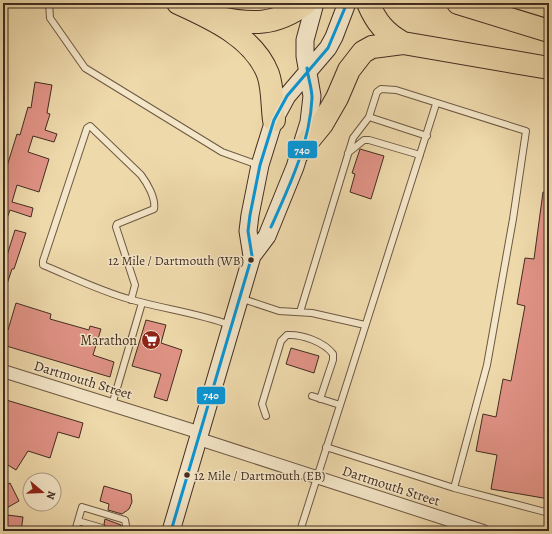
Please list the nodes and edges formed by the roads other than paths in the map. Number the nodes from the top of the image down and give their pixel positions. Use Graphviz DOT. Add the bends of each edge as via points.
graph roads {
  1 [pos="49,3"];
  2 [pos="178,3"];
  3 [pos="306,3"];
  4 [pos="315,3"];
  5 [pos="347,3"];
  6 [pos="368,3"];
  7 [pos="458,3"];
  8 [pos="202,14"];
  9 [pos="549,31"];
  10 [pos="403,43"];
  11 [pos="549,68"];
  12 [pos="308,73"];
  13 [pos="436,104"];
  14 [pos="369,117"];
  15 [pos="274,120"];
  16 [pos="427,136"];
  17 [pos="300,151"];
  18 [pos="348,153"];
  19 [pos="420,155"];
  20 [pos="260,165"];
  21 [pos="252,256"];
  22 [pos="240,298"];
  23 [pos="131,300"];
  24 [pos="142,303"];
  25 [pos="300,312"];
  26 [pos="365,325"];
  27 [pos="232,326"];
  28 [pos="3,371"];
  29 [pos="312,396"];
  30 [pos="320,398"];
  31 [pos="112,405"];
  32 [pos="340,405"];
  33 [pos="266,416"];
  34 [pos="200,436"];
  35 [pos="326,447"];
  36 [pos="317,478"];
  37 [pos="454,488"];
  38 [pos="549,513"];
  39 [pos="78,521"];
  40 [pos="102,528"];
  41 [pos="75,531"];
  42 [pos="127,531"];
  43 [pos="171,531"];
  44 [pos="300,531"];
  45 [pos="483,531"];
  1 -- 20 [label="lane" via="50,18 85,68 222,152"];
  2 -- 8 [label="highway"];
  3 -- 8 [label="highway" via="284,16 262,23 243,23"];
  4 -- 12 [label="main road" via="305,40"];
  5 -- 12 [label="main road" via="334,37"];
  6 -- 10 [label="highway" via="381,27"];
  7 -- 9 [label="highway"];
  8 -- 15 [label="highway" via="248,44 260,58 268,76"];
  10 -- 11 [label="highway"];
  10 -- 17 [label="highway" via="372,47 356,60 322,124"];
  12 -- 15 [label="main road" via="287,96"];
  12 -- 17 [label="main road" via="312,96 309,122"];
  13 -- 14 [label="lane" via="396,90 381,89 377,92"];
  13 -- 16 [label="lane"];
  13 -- 37 [label="lane" via="526,131 512,227 487,364"];
  14 -- 16 [label="lane"];
  14 -- 18 [label="lane" via="353,138"];
  15 -- 20 [label="main road"];
  16 -- 19 [label="lane"];
  17 -- 21 [label="main road" via="268,236"];
  18 -- 19 [label="lane" via="364,140 369,140"];
  18 -- 25 [label="lane"];
  19 -- 26 [label="lane"];
  20 -- 21 [label="main road" via="248,231"];
  21 -- 22 [label="main road"];
  22 -- 25 [label="lane" via="280,311"];
  22 -- 27 [label="main road"];
  23 -- 23 [label="lane" via="43,265 86,128 90,126 141,175 147,182 153,199 154,209 117,224 116,227 135,285"];
  23 -- 24 [label="lane"];
  24 -- 27 [label="lane" via="209,317"];
  24 -- 31 [label="lane"];
  25 -- 26 [label="lane" via="312,312"];
  26 -- 32 [label="lane"];
  27 -- 34 [label="main road"];
  28 -- 31 [label="street, Dartmouth Street"];
  29 -- 30 [label="lane"];
  30 -- 32 [label="lane"];
  30 -- 33 [label="lane" via="333,354 323,344 287,335 281,341 262,404"];
  31 -- 34 [label="street, Dartmouth Street"];
  32 -- 35 [label="lane"];
  34 -- 36 [label="street, Dartmouth Street"];
  34 -- 43 [label="main road"];
  35 -- 36 [label="lane"];
  35 -- 37 [label="lane"];
  36 -- 44 [label="lane"];
  36 -- 45 [label="street, Dartmouth Street"];
  37 -- 38 [label="lane"];
  39 -- 40 [label="lane"];
  39 -- 41 [label="lane"];
  39 -- 42 [label="lane" via="82,507 125,520"];
}
